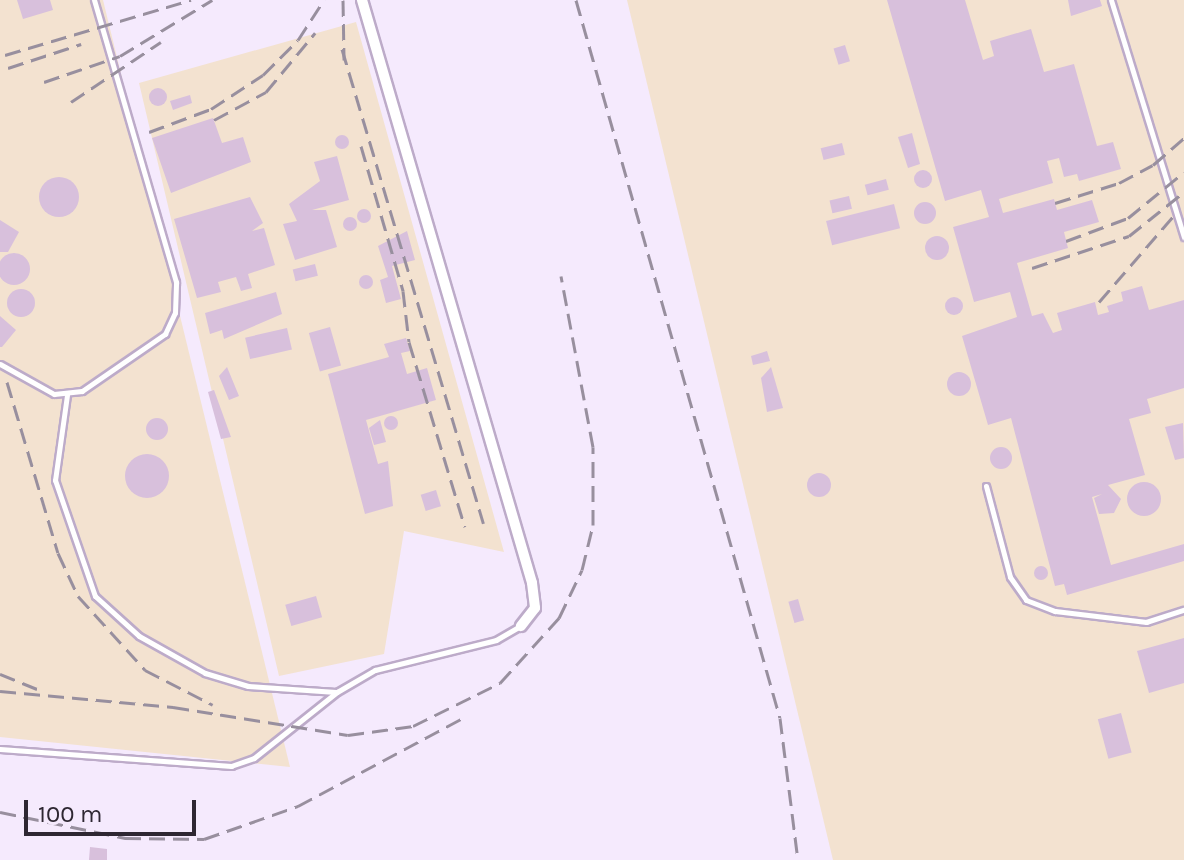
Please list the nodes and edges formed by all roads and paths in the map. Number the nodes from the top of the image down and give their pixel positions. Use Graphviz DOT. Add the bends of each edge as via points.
graph roads {
  1 [pos="94,0"];
  2 [pos="362,0"];
  3 [pos="1111,0"];
  4 [pos="1184,237"];
  5 [pos="0,364"];
  6 [pos="67,395"];
  7 [pos="986,486"];
  8 [pos="1184,610"];
  9 [pos="521,626"];
  10 [pos="337,692"];
  11 [pos="0,749"];
  1 -- 6 [label="lane" via="176,282 175,313 165,334 130,361"];
  2 -- 9 [label="street" via="532,583 535,608"];
  3 -- 4 [label="lane"];
  5 -- 6 [label="lane" via="31,385"];
  6 -- 10 [label="lane" via="55,480 95,596 139,636 205,673 248,686"];
  7 -- 8 [label="lane" via="1010,577 1026,600 1055,611 1146,622"];
  9 -- 10 [label="lane" via="496,640 375,670"];
  10 -- 11 [label="lane" via="264,751 231,766"];
}
